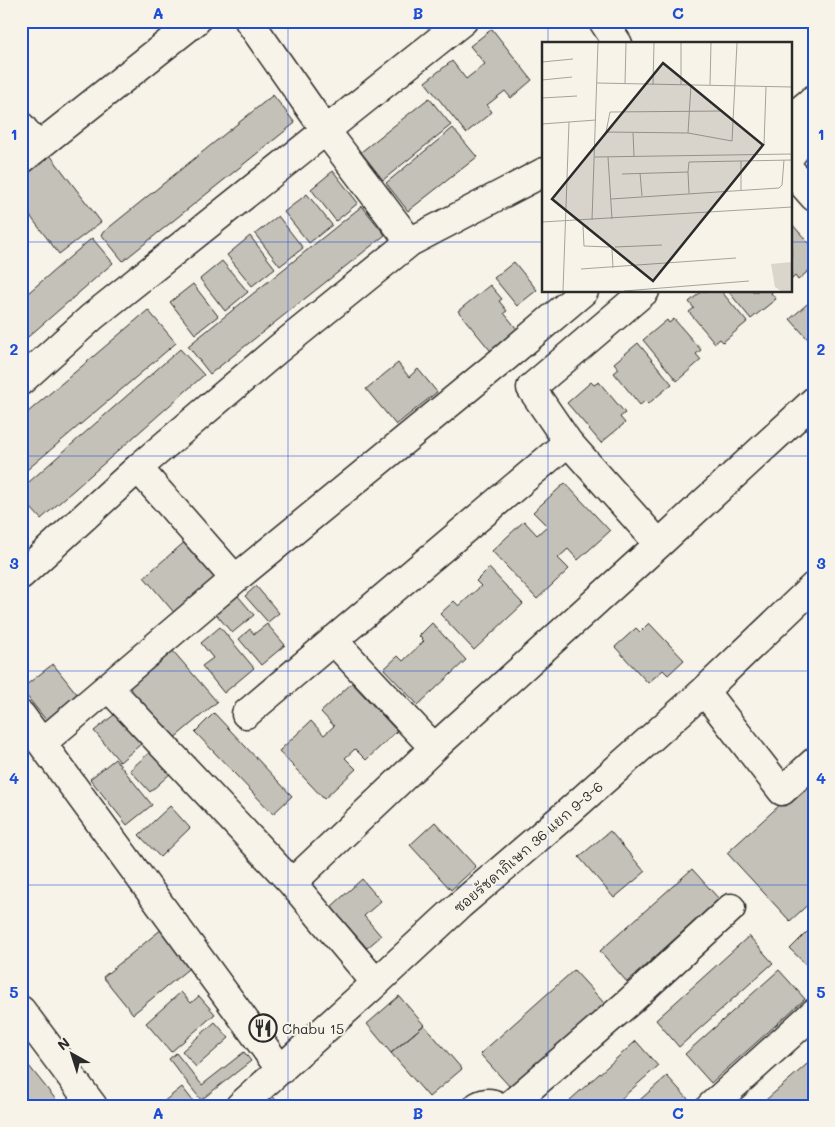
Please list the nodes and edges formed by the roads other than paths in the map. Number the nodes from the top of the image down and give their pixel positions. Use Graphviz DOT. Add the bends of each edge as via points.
graph roads {
  1 [pos="249,21"];
  2 [pos="463,21"];
  3 [pos="603,21"];
  4 [pos="181,26"];
  5 [pos="617,42"];
  6 [pos="814,99"];
  7 [pos="792,117"];
  8 [pos="814,130"];
  9 [pos="326,131"];
  10 [pos="27,144"];
  11 [pos="792,154"];
  12 [pos="792,172"];
  13 [pos="542,173"];
  14 [pos="814,197"];
  15 [pos="410,242"];
  16 [pos="583,292"];
  17 [pos="644,292"];
  18 [pos="21,381"];
  19 [pos="814,401"];
  20 [pos="568,442"];
  21 [pos="138,468"];
  22 [pos="659,544"];
  23 [pos="21,576"];
  24 [pos="235,579"];
  25 [pos="814,586"];
  26 [pos="333,640"];
  27 [pos="108,686"];
  28 [pos="704,691"];
  29 [pos="246,714"];
  30 [pos="21,715"];
  31 [pos="42,743"];
  32 [pos="434,748"];
  33 [pos="814,762"];
  34 [pos="292,883"];
  35 [pos="731,908"];
  36 [pos="376,983"];
  37 [pos="21,1010"];
  38 [pos="814,1013"];
  39 [pos="281,1070"];
  40 [pos="93,1106"];
  41 [pos="240,1106"];
  42 [pos="478,1106"];
  43 [pos="498,1106"];
  44 [pos="509,1106"];
  45 [pos="711,1106"];
  1 -- 9 [label="street"];
  2 -- 9 [label="street"];
  3 -- 5 [label="street"];
  4 -- 10 [label="street"];
  6 -- 7 [label="street"];
  8 -- 11 [label="street"];
  9 -- 15 [label="street"];
  9 -- 18 [label="street" via="92,317"];
  12 -- 14 [label="street"];
  13 -- 15 [label="street"];
  15 -- 21 [label="street"];
  16 -- 24 [label="street"];
  17 -- 20 [label="street" via="531,388"];
  19 -- 22 [label="street"];
  20 -- 22 [label="street"];
  20 -- 26 [label="street"];
  21 -- 23 [label="street"];
  21 -- 24 [label="street"];
  22 -- 32 [label="street"];
  24 -- 27 [label="street"];
  25 -- 28 [label="street, ซอยรัชดาภิเษก 36 แยก 9-3-6"];
  26 -- 29 [label="street"];
  26 -- 32 [label="street"];
  27 -- 31 [label="street"];
  27 -- 34 [label="street"];
  28 -- 33 [label="street" via="782,791"];
  28 -- 36 [label="street, ซอยรัชดาภิเษก 36 แยก 9-3-6"];
  30 -- 31 [label="street"];
  31 -- 39 [label="street"];
  32 -- 34 [label="street"];
  34 -- 36 [label="street"];
  35 -- 44 [label="street"];
  36 -- 39 [label="street, ซอยรัชดาภิเษก 36 แยก 9-3-6"];
  37 -- 40 [label="street"];
  38 -- 45 [label="street"];
  39 -- 41 [label="street, ซอยรัชดาภิเษก 36 แยก 9-3-6"];
  42 -- 43 [label="street" via="487,1102"];
}
